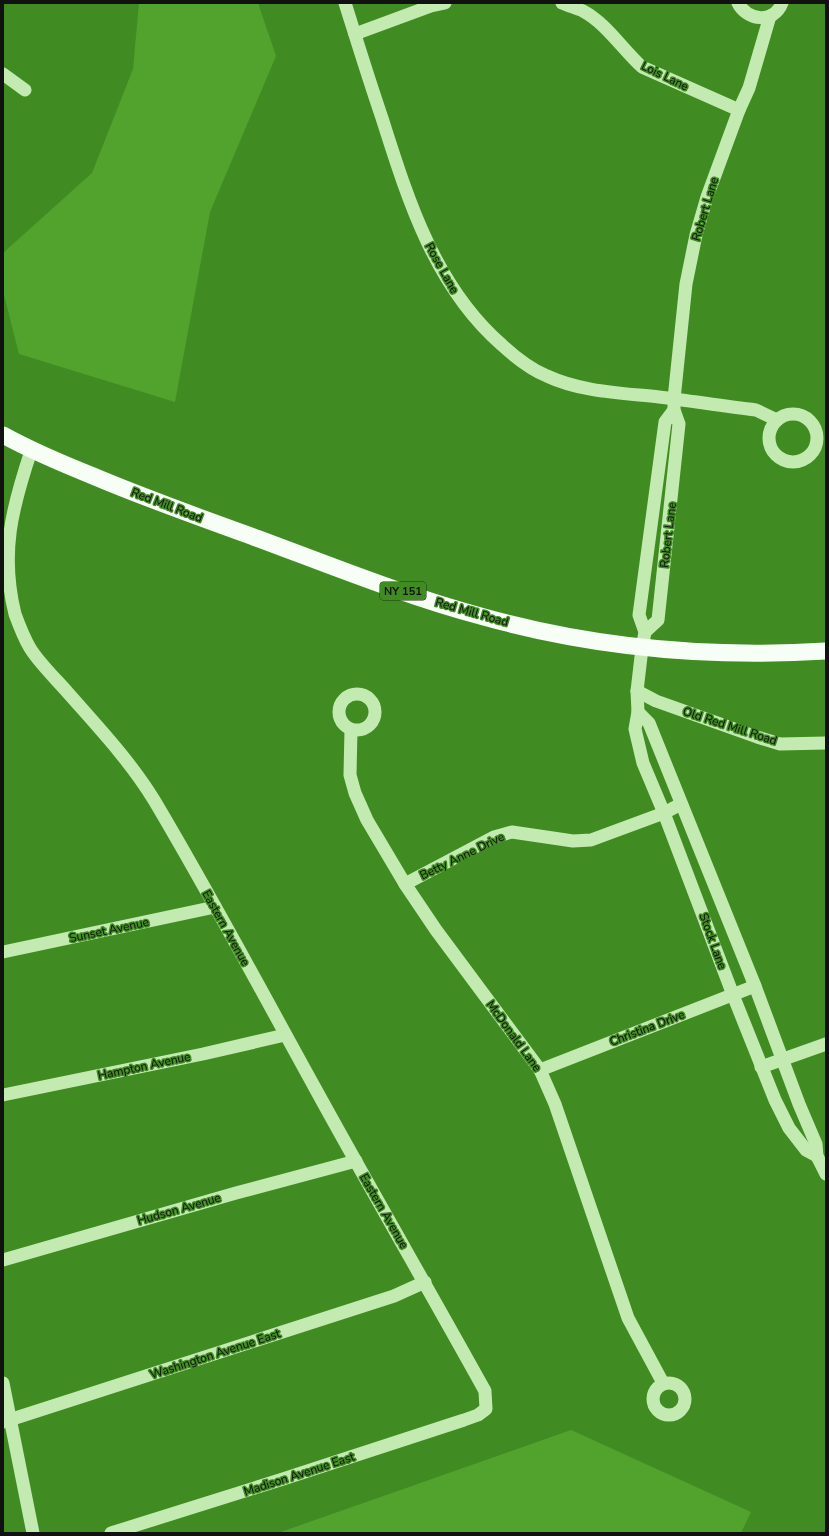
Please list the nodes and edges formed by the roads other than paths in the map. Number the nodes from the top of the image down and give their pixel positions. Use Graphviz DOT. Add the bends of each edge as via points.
graph roads {
  1 [pos="345,3"];
  2 [pos="445,3"];
  3 [pos="562,3"];
  4 [pos="738,3"];
  5 [pos="782,3"];
  6 [pos="770,16"];
  7 [pos="355,34"];
  8 [pos="3,74"];
  9 [pos="26,90"];
  10 [pos="739,110"];
  11 [pos="674,404"];
  12 [pos="776,420"];
  13 [pos="3,435"];
  14 [pos="32,451"];
  15 [pos="646,564"];
  16 [pos="664,567"];
  17 [pos="644,640"];
  18 [pos="826,651"];
  19 [pos="637,691"];
  20 [pos="638,712"];
  21 [pos="351,730"];
  22 [pos="826,743"];
  23 [pos="681,804"];
  24 [pos="664,812"];
  25 [pos="405,884"];
  26 [pos="215,907"];
  27 [pos="3,952"];
  28 [pos="755,986"];
  29 [pos="733,995"];
  30 [pos="285,1035"];
  31 [pos="826,1044"];
  32 [pos="782,1059"];
  33 [pos="761,1067"];
  34 [pos="540,1070"];
  35 [pos="3,1095"];
  36 [pos="817,1156"];
  37 [pos="356,1162"];
  38 [pos="826,1174"];
  39 [pos="3,1260"];
  40 [pos="425,1282"];
  41 [pos="3,1383"];
  42 [pos="663,1383"];
  43 [pos="486,1409"];
  44 [pos="7,1421"];
  45 [pos="33,1533"];
  46 [pos="111,1533"];
  1 -- 7 [label="street, Rose Lane"];
  2 -- 7 [label="street"];
  3 -- 10 [label="street, Lois Lane" via="583,11 602,24 642,67"];
  4 -- 6 [label="street" via="747,14 754,17"];
  5 -- 6 [label="street, Robert Lane"];
  6 -- 10 [label="street, Robert Lane" via="749,88"];
  7 -- 11 [label="street, Rose Lane" via="419,226 437,262 475,320 519,360 547,377 581,387"];
  8 -- 9 [label="street"];
  10 -- 11 [label="street, Robert Lane" via="696,235 686,284"];
  11 -- 12 [label="street, Rose Lane" via="756,410"];
  11 -- 15 [label="street, Robert Lane" via="665,422"];
  11 -- 16 [label="street, Robert Lane" via="679,424"];
  13 -- 14 [label="main road, Red Mill Road / NY 151"];
  14 -- 17 [label="main road, Red Mill Road / NY 151" via="159,503 483,617 545,632"];
  14 -- 26 [label="street, Eastern Avenue" via="12,508 6,538 5,559 9,595 16,617 31,650 126,759 152,797"];
  15 -- 16 [label="street"];
  15 -- 17 [label="street, Robert Lane" via="640,615"];
  16 -- 17 [label="street, Robert Lane" via="658,620"];
  17 -- 18 [label="main road, Red Mill Road / NY 151" via="728,653"];
  17 -- 19 [label="street, Stock Lane"];
  19 -- 20 [label="street, Stock Lane"];
  19 -- 22 [label="street, Old Red Mill Road" via="656,701 780,744"];
  20 -- 23 [label="street, Stock Lane" via="649,723"];
  20 -- 24 [label="street, Stock Lane" via="635,729 643,763"];
  21 -- 25 [label="street, McDonald Lane" via="350,776 355,793 366,820"];
  23 -- 24 [label="street, Betty Anne Drive"];
  23 -- 28 [label="street, Stock Lane"];
  24 -- 25 [label="street, Betty Anne Drive" via="591,840 573,841 512,832 494,837"];
  24 -- 29 [label="street, Stock Lane"];
  25 -- 34 [label="street, McDonald Lane"];
  26 -- 27 [label="street, Sunset Avenue"];
  26 -- 30 [label="street, Eastern Avenue"];
  28 -- 29 [label="street, Christina Drive"];
  28 -- 32 [label="street, Stock Lane"];
  29 -- 33 [label="street, Stock Lane"];
  29 -- 34 [label="street, Christina Drive"];
  30 -- 35 [label="street, Hampton Avenue"];
  30 -- 37 [label="street, Eastern Avenue"];
  31 -- 32 [label="street"];
  32 -- 33 [label="street"];
  32 -- 36 [label="street, Stock Lane" via="816,1144"];
  33 -- 36 [label="street, Stock Lane" via="789,1128 806,1150"];
  34 -- 42 [label="street, McDonald Lane" via="556,1104 628,1318"];
  36 -- 38 [label="street, Stock Lane"];
  37 -- 39 [label="street, Hudson Avenue" via="236,1193"];
  37 -- 40 [label="street, Eastern Avenue"];
  40 -- 43 [label="street, Eastern Avenue" via="485,1391"];
  40 -- 44 [label="street, Washington Avenue East" via="386,1299"];
  41 -- 44 [label="street"];
  43 -- 46 [label="street, Madison Avenue East" via="464,1420"];
  44 -- 45 [label="street"];
}
